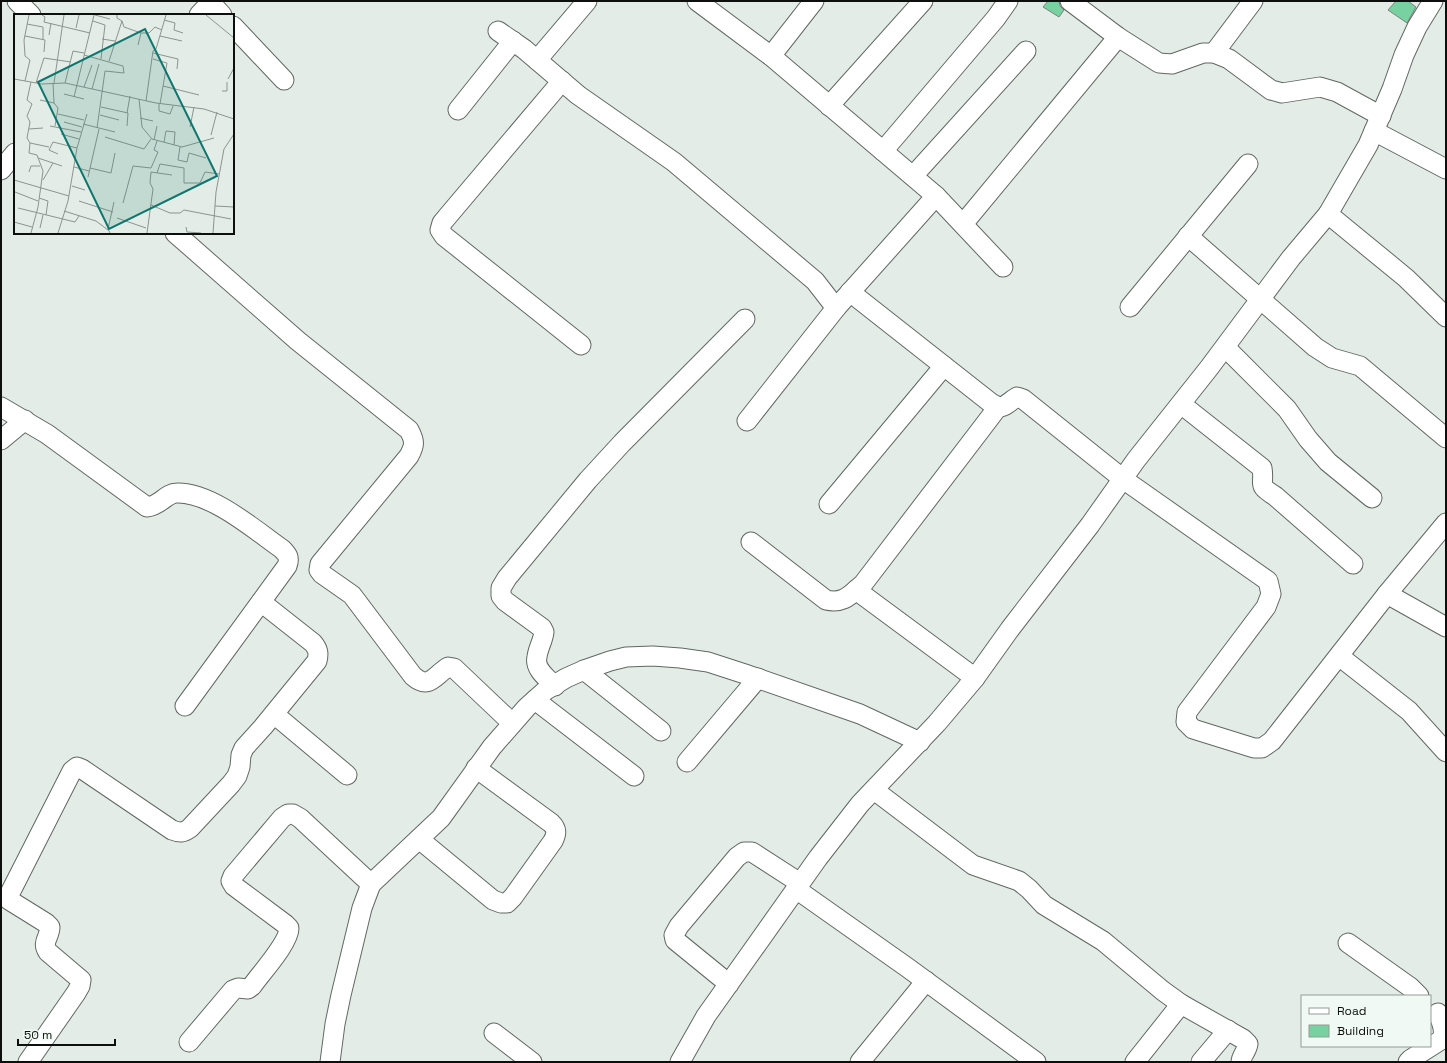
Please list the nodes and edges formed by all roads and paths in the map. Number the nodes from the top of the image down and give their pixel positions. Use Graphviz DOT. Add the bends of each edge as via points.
graph roads {
  1 [pos="17,1"];
  2 [pos="587,1"];
  3 [pos="697,1"];
  4 [pos="814,1"];
  5 [pos="923,1"];
  6 [pos="1008,1"];
  7 [pos="1070,1"];
  8 [pos="1253,1"];
  9 [pos="1433,1"];
  10 [pos="30,14"];
  11 [pos="234,27"];
  12 [pos="1118,37"];
  13 [pos="1026,51"];
  14 [pos="1214,53"];
  15 [pos="771,56"];
  16 [pos="537,60"];
  17 [pos="284,80"];
  18 [pos="562,81"];
  19 [pos="829,106"];
  20 [pos="458,110"];
  21 [pos="1378,123"];
  22 [pos="882,151"];
  23 [pos="14,154"];
  24 [pos="1248,164"];
  25 [pos="1446,169"];
  26 [pos="1,170"];
  27 [pos="913,176"];
  28 [pos="936,196"];
  29 [pos="1328,214"];
  30 [pos="963,224"];
  31 [pos="176,234"];
  32 [pos="1188,236"];
  33 [pos="1003,267"];
  34 [pos="850,292"];
  35 [pos="1261,299"];
  36 [pos="1130,307"];
  37 [pos="836,308"];
  38 [pos="1446,317"];
  39 [pos="745,319"];
  40 [pos="581,345"];
  41 [pos="1225,347"];
  42 [pos="944,366"];
  43 [pos="1181,404"];
  44 [pos="1,407"];
  45 [pos="998,407"];
  46 [pos="25,420"];
  47 [pos="747,421"];
  48 [pos="1446,438"];
  49 [pos="1,440"];
  50 [pos="1123,479"];
  51 [pos="1372,498"];
  52 [pos="829,504"];
  53 [pos="1446,523"];
  54 [pos="751,542"];
  55 [pos="290,560"];
  56 [pos="1353,564"];
  57 [pos="319,570"];
  58 [pos="856,590"];
  59 [pos="1387,594"];
  60 [pos="260,602"];
  61 [pos="1446,627"];
  62 [pos="1338,656"];
  63 [pos="584,670"];
  64 [pos="758,678"];
  65 [pos="975,678"];
  66 [pos="555,686"];
  67 [pos="535,700"];
  68 [pos="185,706"];
  69 [pos="274,714"];
  70 [pos="512,723"];
  71 [pos="661,731"];
  72 [pos="920,742"];
  73 [pos="1446,752"];
  74 [pos="687,762"];
  75 [pos="476,768"];
  76 [pos="347,775"];
  77 [pos="634,776"];
  78 [pos="874,790"];
  79 [pos="419,839"];
  80 [pos="371,884"];
  81 [pos="798,886"];
  82 [pos="1348,943"];
  83 [pos="926,981"];
  84 [pos="729,984"];
  85 [pos="1419,995"];
  86 [pos="1182,1004"];
  87 [pos="1438,1011"];
  88 [pos="1228,1030"];
  89 [pos="494,1033"];
  90 [pos="189,1042"];
  91 [pos="1431,1046"];
  92 [pos="1430,1047"];
  93 [pos="28,1062"];
  94 [pos="330,1062"];
  95 [pos="532,1062"];
  96 [pos="680,1062"];
  97 [pos="860,1062"];
  98 [pos="1036,1062"];
  99 [pos="1135,1062"];
  100 [pos="1201,1062"];
  101 [pos="1241,1062"];
  102 [pos="1408,1062"];
  1 -- 10 [label="street"];
  2 -- 16 [label="street"];
  3 -- 15 [label="street"];
  4 -- 15 [label="street"];
  5 -- 19 [label="street"];
  6 -- 22 [label="street"];
  7 -- 12 [label="street"];
  8 -- 14 [label="street"];
  9 -- 21 [label="street" via="1404,54"];
  11 -- 17 [label="street"];
  12 -- 14 [label="street" via="1159,63 1172,64 1203,52"];
  12 -- 30 [label="street"];
  13 -- 27 [label="street"];
  14 -- 21 [label="street" via="1228,59 1271,90 1282,93 1320,87 1337,92"];
  15 -- 19 [label="street"];
  16 -- 18 [label="street"];
  16 -- 20 [label="street" via="505,36"];
  18 -- 37 [label="street" via="674,162 815,281"];
  18 -- 40 [label="street" via="445,220 440,230 444,236"];
  19 -- 22 [label="street"];
  21 -- 25 [label="street"];
  21 -- 29 [label="street"];
  22 -- 27 [label="street"];
  23 -- 26 [label="street"];
  24 -- 32 [label="street"];
  27 -- 28 [label="street"];
  28 -- 30 [label="street"];
  28 -- 34 [label="street"];
  29 -- 35 [label="street"];
  29 -- 38 [label="street" via="1406,278"];
  30 -- 33 [label="street"];
  31 -- 57 [label="street" via="298,341 409,430 413,438 414,447 409,456 320,564"];
  32 -- 35 [label="street"];
  32 -- 36 [label="street"];
  34 -- 37 [label="street"];
  34 -- 42 [label="street"];
  35 -- 41 [label="street"];
  35 -- 48 [label="street" via="1315,347 1332,358 1360,366"];
  37 -- 47 [label="street"];
  39 -- 66 [label="street" via="588,480 501,588 501,596 505,600 542,628 544,632 536,657 537,665"];
  41 -- 43 [label="street"];
  41 -- 51 [label="street" via="1287,409 1328,462"];
  42 -- 45 [label="street"];
  42 -- 52 [label="street"];
  43 -- 50 [label="street"];
  43 -- 56 [label="street" via="1262,468 1261,483 1264,489"];
  44 -- 46 [label="street"];
  45 -- 50 [label="street" via="1005,406 1017,397 1023,399"];
  45 -- 58 [label="street"];
  46 -- 49 [label="street"];
  46 -- 55 [label="street" via="147,507 154,507 176,493 204,497 282,549"];
  50 -- 62 [label="street" via="1268,581 1271,594 1266,607 1187,712 1186,722 1192,729 1244,746 1262,748 1272,741"];
  50 -- 65 [label="street"];
  53 -- 59 [label="street"];
  54 -- 58 [label="street" via="826,600 835,602 847,598"];
  55 -- 57 [label="street"];
  55 -- 60 [label="street"];
  57 -- 70 [label="street" via="352,595 413,676 426,683 448,667 454,668"];
  58 -- 65 [label="street"];
  59 -- 61 [label="street"];
  59 -- 62 [label="street"];
  60 -- 68 [label="street"];
  60 -- 69 [label="street" via="313,643 318,648 319,655 317,661"];
  62 -- 73 [label="street" via="1409,711"];
  63 -- 64 [label="street" via="626,657 653,656 708,662"];
  63 -- 66 [label="street"];
  63 -- 71 [label="street"];
  64 -- 72 [label="street" via="860,714"];
  64 -- 74 [label="street"];
  65 -- 72 [label="street"];
  66 -- 67 [label="street"];
  67 -- 70 [label="street"];
  67 -- 77 [label="street"];
  69 -- 76 [label="street"];
  69 -- 93 [label="street" via="244,748 237,776 231,784 184,832 172,830 82,769 77,767 72,770 10,893 9,900 50,927 44,947 81,980 76,993"];
  70 -- 75 [label="street"];
  72 -- 78 [label="street"];
  75 -- 79 [label="street" via="441,818"];
  75 -- 79 [label="street" via="556,829 553,841 513,897 507,903 501,904 493,900"];
  78 -- 81 [label="street" via="846,822"];
  78 -- 86 [label="street" via="973,865 1019,882 1044,905 1103,941 1144,977"];
  79 -- 80 [label="street"];
  80 -- 90 [label="street" via="300,818 293,814 282,818 231,881 289,928 289,933 252,986 248,989 233,990"];
  80 -- 94 [label="street" via="362,908 341,995"];
  81 -- 83 [label="street"];
  81 -- 84 [label="street"];
  81 -- 84 [label="street" via="752,852 744,852 679,926 674,935 675,940"];
  82 -- 85 [label="street"];
  83 -- 97 [label="street"];
  83 -- 98 [label="street"];
  84 -- 96 [label="street" via="706,1016"];
  86 -- 88 [label="street"];
  86 -- 99 [label="street"];
  87 -- 91 [label="street" via="1444,1036"];
  88 -- 100 [label="street"];
  88 -- 101 [label="street" via="1248,1044"];
  89 -- 95 [label="street"];
  92 -- 102 [label="street"];
}
